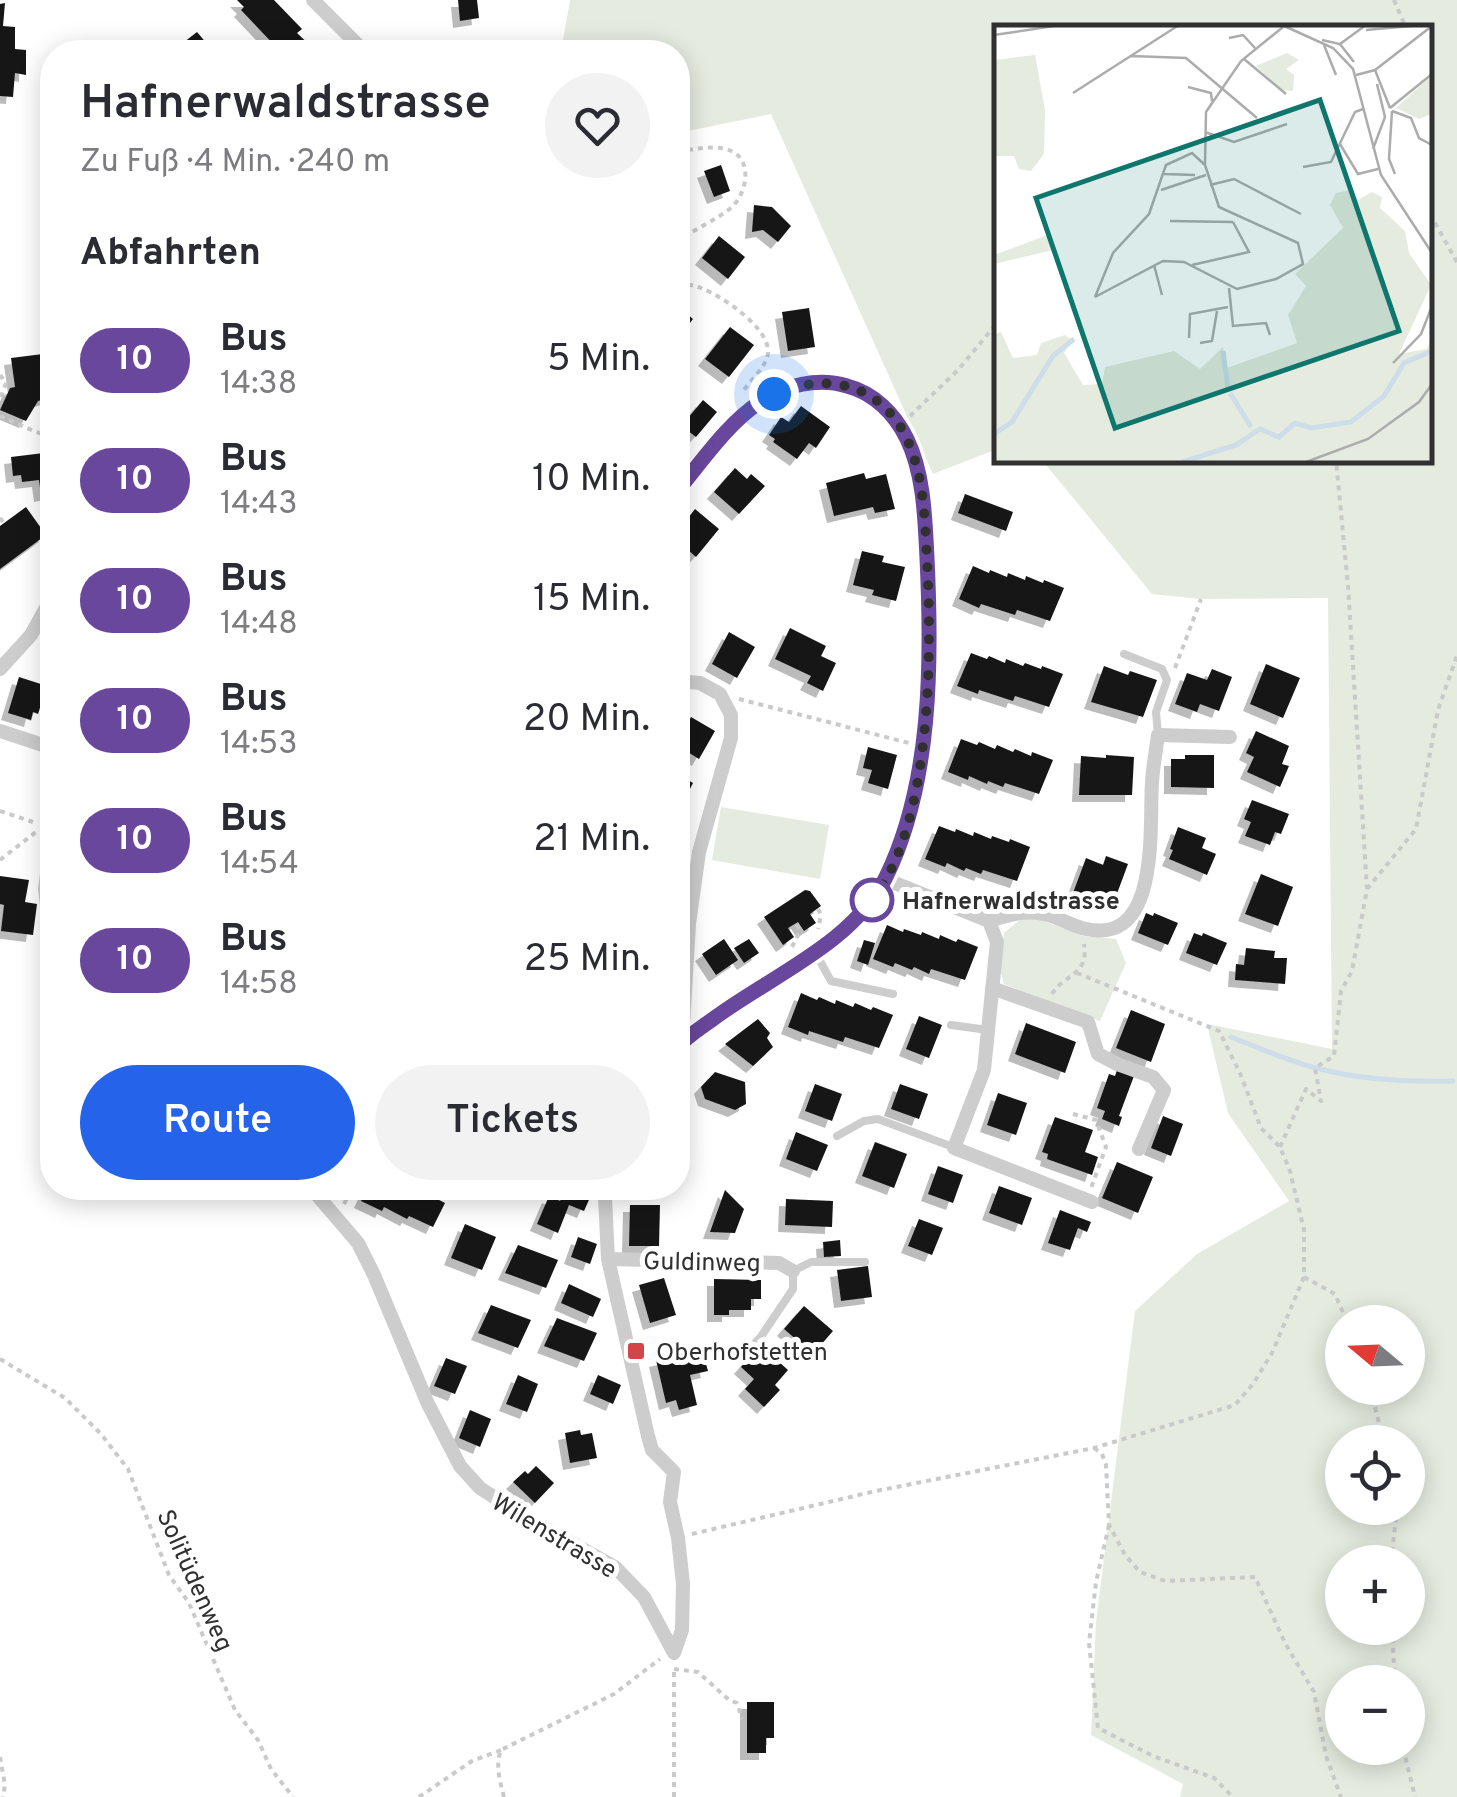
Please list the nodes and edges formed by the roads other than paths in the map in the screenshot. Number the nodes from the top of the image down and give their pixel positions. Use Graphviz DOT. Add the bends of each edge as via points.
graph roads {
  1 [pos="314,0"];
  2 [pos="352,40"];
  3 [pos="690,475"];
  4 [pos="40,619"];
  5 [pos="1124,654"];
  6 [pos="0,669"];
  7 [pos="690,683"];
  8 [pos="0,731"];
  9 [pos="1158,735"];
  10 [pos="1230,736"];
  11 [pos="40,744"];
  12 [pos="886,879"];
  13 [pos="989,922"];
  14 [pos="690,924"];
  15 [pos="815,952"];
  16 [pos="992,988"];
  17 [pos="893,994"];
  18 [pos="950,1024"];
  19 [pos="988,1030"];
  20 [pos="690,1037"];
  21 [pos="837,1136"];
  22 [pos="954,1148"];
  23 [pos="1139,1149"];
  24 [pos="321,1200"];
  25 [pos="606,1200"];
  26 [pos="1089,1201"];
  27 [pos="608,1259"];
  28 [pos="865,1262"];
  29 [pos="793,1271"];
  30 [pos="740,1357"];
  1 -- 2 [label="street"];
  3 -- 12 [label="street" via="752,408 800,384 830,382 871,396 900,426 916,466 925,521 928,679 916,788"];
  4 -- 6 [label="street"];
  5 -- 9 [label="lane" via="1162,669"];
  7 -- 14 [label="street" via="720,694 731,715 731,738 699,852"];
  8 -- 11 [label="street"];
  9 -- 10 [label="street"];
  9 -- 13 [label="street" via="1151,850 1143,891 1126,923 1109,931 1085,929 1032,912"];
  12 -- 13 [label="street"];
  12 -- 15 [label="street" via="855,920"];
  13 -- 16 [label="street" via="997,942"];
  15 -- 17 [label="lane" via="831,981"];
  15 -- 20 [label="street"];
  16 -- 19 [label="street"];
  16 -- 23 [label="street" via="1088,1022 1098,1054 1153,1077 1164,1090"];
  18 -- 19 [label="lane"];
  19 -- 22 [label="street" via="984,1070"];
  21 -- 22 [label="lane" via="878,1119"];
  22 -- 26 [label="street"];
  24 -- 27 [label="street, Wilenstrasse" via="358,1243 460,1466 520,1514 616,1567 644,1597 674,1653 683,1584 670,1502 674,1472 652,1450"];
  25 -- 27 [label="street"];
  27 -- 29 [label="street, Guldinweg" via="779,1262"];
  28 -- 29 [label="lane, Guldinweg" via="811,1262"];
  29 -- 30 [label="lane, Guldinweg" via="793,1288"];
}
